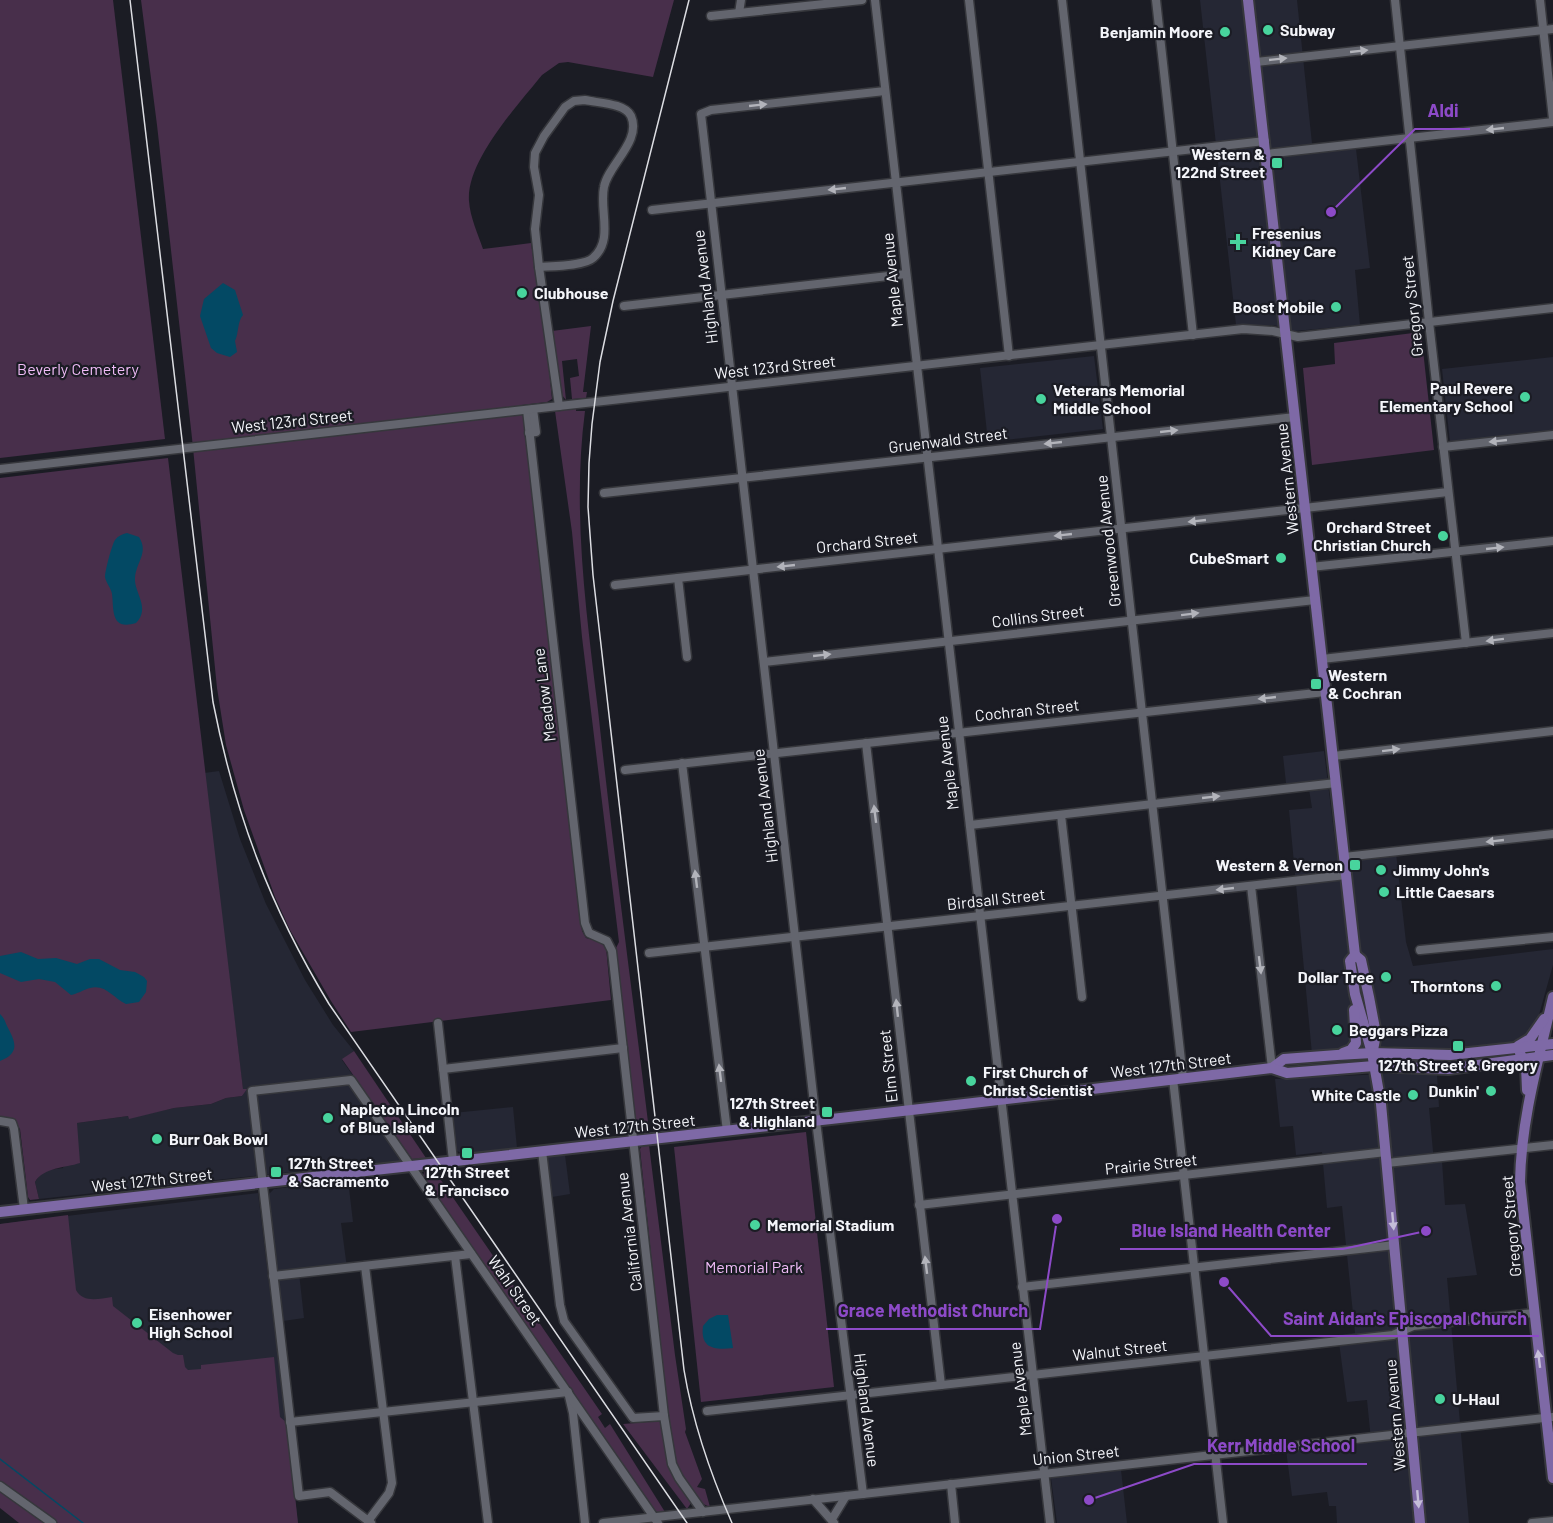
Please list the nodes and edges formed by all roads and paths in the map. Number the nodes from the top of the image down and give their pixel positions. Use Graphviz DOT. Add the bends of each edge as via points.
graph roads {
  1 [pos="741,0"];
  2 [pos="862,0"];
  3 [pos="875,0"];
  4 [pos="969,0"];
  5 [pos="1062,0"];
  6 [pos="1156,0"];
  7 [pos="1248,0"];
  8 [pos="1395,0"];
  9 [pos="1540,0"];
  10 [pos="739,13"];
  11 [pos="711,16"];
  12 [pos="1548,30"];
  13 [pos="1400,47"];
  14 [pos="1256,62"];
  15 [pos="885,91"];
  16 [pos="1553,121"];
  17 [pos="1409,138"];
  18 [pos="1265,141"];
  19 [pos="1173,152"];
  20 [pos="1266,154"];
  21 [pos="1080,162"];
  22 [pos="988,172"];
  23 [pos="896,182"];
  24 [pos="711,203"];
  25 [pos="652,210"];
  26 [pos="539,267"];
  27 [pos="906,274"];
  28 [pos="721,295"];
  29 [pos="624,306"];
  30 [pos="1553,308"];
  31 [pos="1429,322"];
  32 [pos="1287,334"];
  33 [pos="1193,335"];
  34 [pos="1101,345"];
  35 [pos="1009,356"];
  36 [pos="916,366"];
  37 [pos="732,387"];
  38 [pos="559,406"];
  39 [pos="530,410"];
  40 [pos="1295,417"];
  41 [pos="1553,435"];
  42 [pos="1111,437"];
  43 [pos="1443,447"];
  44 [pos="928,458"];
  45 [pos="0,469"];
  46 [pos="742,479"];
  47 [pos="1448,492"];
  48 [pos="604,493"];
  49 [pos="1305,508"];
  50 [pos="1121,529"];
  51 [pos="1553,541"];
  52 [pos="938,549"];
  53 [pos="1455,552"];
  54 [pos="1311,567"];
  55 [pos="753,570"];
  56 [pos="678,578"];
  57 [pos="615,585"];
  58 [pos="1315,600"];
  59 [pos="1132,621"];
  60 [pos="1553,633"];
  61 [pos="948,641"];
  62 [pos="1466,644"];
  63 [pos="687,657"];
  64 [pos="1322,659"];
  65 [pos="764,662"];
  66 [pos="1325,692"];
  67 [pos="1142,712"];
  68 [pos="1553,731"];
  69 [pos="958,733"];
  70 [pos="866,743"];
  71 [pos="774,753"];
  72 [pos="1333,756"];
  73 [pos="682,763"];
  74 [pos="625,770"];
  75 [pos="1336,783"];
  76 [pos="1152,804"];
  77 [pos="1061,814"];
  78 [pos="970,825"];
  79 [pos="1553,834"];
  80 [pos="1344,857"];
  81 [pos="1346,875"];
  82 [pos="1251,886"];
  83 [pos="1163,896"];
  84 [pos="1072,906"];
  85 [pos="980,916"];
  86 [pos="888,927"];
  87 [pos="795,937"];
  88 [pos="1553,937"];
  89 [pos="607,941"];
  90 [pos="704,947"];
  91 [pos="1420,950"];
  92 [pos="649,953"];
  93 [pos="1355,954"];
  94 [pos="1355,994"];
  95 [pos="1082,997"];
  96 [pos="1553,997"];
  97 [pos="1550,1011"];
  98 [pos="438,1023"];
  99 [pos="1547,1045"];
  100 [pos="623,1048"];
  101 [pos="1515,1048"];
  102 [pos="1372,1053"];
  103 [pos="1337,1055"];
  104 [pos="1553,1055"];
  105 [pos="1539,1057"];
  106 [pos="1523,1059"];
  107 [pos="1374,1066"];
  108 [pos="1272,1068"];
  109 [pos="443,1069"];
  110 [pos="1178,1079"];
  111 [pos="1000,1100"];
  112 [pos="1529,1105"];
  113 [pos="909,1111"];
  114 [pos="0,1121"];
  115 [pos="816,1121"];
  116 [pos="727,1131"];
  117 [pos="634,1141"];
  118 [pos="1553,1145"];
  119 [pos="1522,1148"];
  120 [pos="542,1151"];
  121 [pos="1387,1157"];
  122 [pos="453,1161"];
  123 [pos="410,1166"];
  124 [pos="1184,1175"];
  125 [pos="262,1182"];
  126 [pos="1011,1194"];
  127 [pos="919,1204"];
  128 [pos="24,1209"];
  129 [pos="0,1212"];
  130 [pos="1395,1245"];
  131 [pos="471,1254"];
  132 [pos="455,1256"];
  133 [pos="365,1266"];
  134 [pos="1194,1268"];
  135 [pos="273,1276"];
  136 [pos="1022,1287"];
  137 [pos="1534,1313"];
  138 [pos="1402,1330"];
  139 [pos="1204,1356"];
  140 [pos="1033,1375"];
  141 [pos="941,1385"];
  142 [pos="568,1392"];
  143 [pos="850,1395"];
  144 [pos="473,1402"];
  145 [pos="707,1411"];
  146 [pos="383,1412"];
  147 [pos="664,1416"];
  148 [pos="1550,1417"];
  149 [pos="290,1422"];
  150 [pos="1412,1432"];
  151 [pos="1215,1454"];
  152 [pos="1044,1473"];
  153 [pos="1553,1478"];
  154 [pos="951,1484"];
  155 [pos="0,1486"];
  156 [pos="863,1494"];
  157 [pos="846,1496"];
  158 [pos="813,1499"];
  159 [pos="703,1512"];
  160 [pos="656,1520"];
  161 [pos="833,1521"];
  162 [pos="1553,1521"];
  163 [pos="370,1522"];
  164 [pos="52,1523"];
  165 [pos="488,1523"];
  166 [pos="585,1523"];
  167 [pos="603,1523"];
  168 [pos="956,1523"];
  169 [pos="1050,1523"];
  170 [pos="1223,1523"];
  171 [pos="1420,1523"];
  172 [pos="1532,1523"];
  1 -- 10 [label="street"];
  2 -- 10 [label="street"];
  3 -- 15 [label="street, Maple Avenue"];
  4 -- 22 [label="street"];
  5 -- 21 [label="street, Greenwood Avenue"];
  6 -- 19 [label="street"];
  7 -- 14 [label="main road, Western Avenue"];
  8 -- 13 [label="street, Gregory Street"];
  9 -- 12 [label="street"];
  10 -- 11 [label="street"];
  12 -- 13 [label="street"];
  12 -- 16 [label="street"];
  14 -- 13 [label="street, one-way"];
  13 -- 17 [label="street, Gregory Street"];
  14 -- 18 [label="main road, Western Avenue"];
  15 -- 23 [label="street, Maple Avenue"];
  24 -- 15 [label="street, Highland Avenue, one-way" via="701,114"];
  16 -- 17 [label="street, one-way"];
  17 -- 20 [label="street"];
  17 -- 31 [label="street, Gregory Street"];
  18 -- 19 [label="street"];
  18 -- 20 [label="main road, Western Avenue"];
  19 -- 21 [label="street"];
  19 -- 33 [label="street"];
  20 -- 32 [label="main road, Western Avenue"];
  21 -- 22 [label="street"];
  21 -- 34 [label="street, Greenwood Avenue"];
  22 -- 23 [label="street"];
  22 -- 35 [label="street"];
  23 -- 24 [label="street, one-way"];
  23 -- 27 [label="street, Maple Avenue"];
  24 -- 25 [label="street"];
  24 -- 28 [label="street, Highland Avenue"];
  26 -- 26 [label="street" via="535,153 564,107 574,101 624,108 631,117 632,136 604,186 605,233 600,250 588,261"];
  26 -- 38 [label="street"];
  27 -- 28 [label="street"];
  27 -- 36 [label="street, Maple Avenue"];
  28 -- 29 [label="street"];
  28 -- 37 [label="street, Highland Avenue"];
  30 -- 31 [label="street, West 123rd Street"];
  31 -- 32 [label="street, West 123rd Street"];
  31 -- 43 [label="street, Gregory Street"];
  32 -- 33 [label="street, West 123rd Street" via="1243,329"];
  32 -- 40 [label="main road, Western Avenue"];
  33 -- 34 [label="street, West 123rd Street"];
  34 -- 35 [label="street, West 123rd Street"];
  34 -- 42 [label="street, Greenwood Avenue"];
  35 -- 36 [label="street, West 123rd Street"];
  36 -- 37 [label="street, West 123rd Street"];
  36 -- 44 [label="street, Maple Avenue"];
  37 -- 38 [label="street, West 123rd Street"];
  37 -- 46 [label="street, Highland Avenue"];
  38 -- 39 [label="street, West 123rd Street"];
  39 -- 45 [label="street, West 123rd Street"];
  39 -- 89 [label="street, Meadow Lane" via="586,927 591,935"];
  42 -- 40 [label="street, Gruenwald Street, one-way"];
  40 -- 49 [label="main road, Western Avenue"];
  41 -- 43 [label="street, one-way"];
  42 -- 44 [label="street, Gruenwald Street, one-way"];
  42 -- 50 [label="street, Greenwood Avenue"];
  43 -- 47 [label="street, Gregory Street"];
  44 -- 46 [label="street, Gruenwald Street"];
  44 -- 52 [label="street, Maple Avenue"];
  46 -- 48 [label="street, Gruenwald Street"];
  46 -- 55 [label="street, Highland Avenue"];
  47 -- 49 [label="street, Orchard Street"];
  47 -- 53 [label="street, Gregory Street"];
  49 -- 50 [label="street, Orchard Street, one-way"];
  49 -- 54 [label="main road, Western Avenue"];
  50 -- 52 [label="street, Orchard Street, one-way"];
  50 -- 59 [label="street, Greenwood Avenue"];
  53 -- 51 [label="street, one-way"];
  52 -- 55 [label="street, Orchard Street, one-way"];
  52 -- 61 [label="street, Maple Avenue"];
  53 -- 54 [label="street"];
  53 -- 62 [label="street, Gregory Street"];
  54 -- 58 [label="main road, Western Avenue"];
  55 -- 56 [label="street, Orchard Street"];
  55 -- 65 [label="street, Highland Avenue"];
  56 -- 57 [label="street, Orchard Street"];
  56 -- 63 [label="street"];
  59 -- 58 [label="street, Collins Street, one-way"];
  58 -- 64 [label="main road, Western Avenue"];
  59 -- 61 [label="street, Collins Street"];
  59 -- 67 [label="street, Greenwood Avenue"];
  60 -- 62 [label="street, one-way"];
  65 -- 61 [label="street, Collins Street, one-way"];
  61 -- 69 [label="street, Maple Avenue"];
  62 -- 64 [label="street"];
  64 -- 66 [label="main road, Western Avenue"];
  65 -- 71 [label="street, Highland Avenue"];
  66 -- 67 [label="street, Cochran Street, one-way"];
  66 -- 72 [label="main road, Western Avenue"];
  67 -- 69 [label="street, Cochran Street"];
  67 -- 76 [label="street, Greenwood Avenue"];
  72 -- 68 [label="street, one-way"];
  69 -- 70 [label="street, Cochran Street"];
  69 -- 78 [label="street, Maple Avenue"];
  70 -- 71 [label="street, Cochran Street"];
  86 -- 70 [label="street, Elm Street, one-way"];
  71 -- 73 [label="street, Cochran Street"];
  71 -- 87 [label="street, Highland Avenue"];
  72 -- 75 [label="main road, Western Avenue"];
  73 -- 74 [label="street, Cochran Street"];
  90 -- 73 [label="street, one-way"];
  76 -- 75 [label="street, one-way"];
  75 -- 80 [label="main road, Western Avenue"];
  76 -- 77 [label="street"];
  76 -- 83 [label="street, Greenwood Avenue"];
  77 -- 78 [label="street"];
  77 -- 84 [label="street"];
  78 -- 85 [label="street, Maple Avenue"];
  79 -- 80 [label="street, one-way"];
  80 -- 81 [label="main road, Western Avenue"];
  81 -- 82 [label="street, Birdsall Street"];
  81 -- 93 [label="main road, Western Avenue"];
  82 -- 83 [label="street, Birdsall Street, one-way"];
  82 -- 108 [label="street, one-way"];
  83 -- 84 [label="street, Birdsall Street"];
  83 -- 110 [label="street, Greenwood Avenue"];
  84 -- 85 [label="street, Birdsall Street"];
  84 -- 95 [label="street"];
  85 -- 86 [label="street, Birdsall Street"];
  85 -- 111 [label="street, Maple Avenue"];
  86 -- 87 [label="street, Birdsall Street"];
  113 -- 86 [label="street, Elm Street, one-way"];
  87 -- 90 [label="street, Birdsall Street"];
  87 -- 115 [label="street, Highland Avenue"];
  88 -- 91 [label="street"];
  89 -- 100 [label="street, California Avenue" via="612,951"];
  90 -- 92 [label="street, Birdsall Street"];
  116 -- 90 [label="street, one-way"];
  93 -- 94 [label="main road, Western Avenue" via="1350,961"];
  93 -- 102 [label="main road, Western Avenue" via="1361,960 1376,1034"];
  94 -- 102 [label="main road, Western Avenue"];
  94 -- 103 [label="main road" via="1356,1043 1351,1050"];
  96 -- 97 [label="main road, Gregory Street"];
  97 -- 99 [label="main road, Gregory Street"];
  97 -- 101 [label="main road" via="1530,1039"];
  98 -- 109 [label="street"];
  99 -- 101 [label="main road, West 127th Street"];
  99 -- 105 [label="main road, Gregory Street"];
  100 -- 109 [label="street"];
  100 -- 117 [label="street, California Avenue"];
  101 -- 102 [label="main road, West 127th Street" via="1450,1055"];
  101 -- 106 [label="main road"];
  102 -- 103 [label="main road, West 127th Street"];
  102 -- 107 [label="main road, Western Avenue"];
  103 -- 108 [label="main road, West 127th Street" via="1284,1059"];
  104 -- 105 [label="main road, West 127th Street"];
  105 -- 106 [label="main road, West 127th Street"];
  105 -- 112 [label="main road, Gregory Street"];
  106 -- 107 [label="main road, West 127th Street" via="1448,1069"];
  106 -- 112 [label="main road"];
  107 -- 108 [label="main road, West 127th Street" via="1287,1073"];
  107 -- 121 [label="main road, Western Avenue"];
  108 -- 110 [label="main road, West 127th Street"];
  109 -- 122 [label="street"];
  110 -- 111 [label="main road, West 127th Street"];
  110 -- 124 [label="street, Greenwood Avenue"];
  111 -- 113 [label="main road, West 127th Street"];
  111 -- 126 [label="street, Maple Avenue"];
  112 -- 119 [label="main road, Gregory Street"];
  113 -- 115 [label="main road, West 127th Street"];
  113 -- 127 [label="street, Elm Street"];
  114 -- 128 [label="street" via="12,1123 15,1129"];
  115 -- 116 [label="main road, West 127th Street"];
  115 -- 143 [label="street, Highland Avenue"];
  116 -- 117 [label="main road, West 127th Street"];
  117 -- 120 [label="main road, West 127th Street"];
  117 -- 147 [label="street, California Avenue"];
  118 -- 119 [label="street, Prairie Street"];
  119 -- 121 [label="street, Prairie Street"];
  119 -- 137 [label="main road, Gregory Street" via="1521,1195"];
  120 -- 122 [label="main road, West 127th Street"];
  120 -- 147 [label="street" via="562,1316 567,1327 633,1418"];
  121 -- 124 [label="street, Prairie Street"];
  121 -- 130 [label="main road, Western Avenue, one-way"];
  122 -- 123 [label="main road, West 127th Street"];
  123 -- 125 [label="main road, West 127th Street"];
  123 -- 125 [label="street, Wahl Street" via="351,1080 252,1091"];
  123 -- 131 [label="street, Wahl Street"];
  124 -- 126 [label="street, Prairie Street"];
  124 -- 134 [label="street, Greenwood Avenue"];
  125 -- 128 [label="main road, West 127th Street"];
  125 -- 135 [label="street"];
  126 -- 127 [label="street, Prairie Street"];
  126 -- 136 [label="street, Maple Avenue"];
  141 -- 127 [label="street, Elm Street, one-way"];
  128 -- 129 [label="main road, West 127th Street"];
  130 -- 134 [label="street"];
  130 -- 138 [label="main road, Western Avenue"];
  131 -- 132 [label="street"];
  131 -- 142 [label="street, Wahl Street"];
  132 -- 133 [label="street"];
  132 -- 144 [label="street"];
  133 -- 135 [label="street"];
  133 -- 146 [label="street"];
  134 -- 136 [label="street"];
  134 -- 139 [label="street, Greenwood Avenue"];
  135 -- 149 [label="street"];
  136 -- 140 [label="street, Maple Avenue"];
  137 -- 138 [label="street, Walnut Street"];
  148 -- 137 [label="main road, Gregory Street, one-way"];
  138 -- 139 [label="street, Walnut Street" via="1393,1335"];
  138 -- 150 [label="main road, Western Avenue"];
  139 -- 140 [label="street, Walnut Street"];
  139 -- 151 [label="street, Greenwood Avenue"];
  140 -- 141 [label="street, Walnut Street"];
  140 -- 152 [label="street, Maple Avenue"];
  141 -- 143 [label="street, Walnut Street"];
  142 -- 144 [label="street"];
  142 -- 160 [label="street, Wahl Street"];
  142 -- 166 [label="street"];
  143 -- 145 [label="street, Walnut Street"];
  143 -- 156 [label="street, Highland Avenue"];
  144 -- 146 [label="street"];
  144 -- 165 [label="street"];
  146 -- 149 [label="street"];
  146 -- 163 [label="street" via="392,1487"];
  147 -- 159 [label="street, California Avenue" via="672,1464"];
  148 -- 150 [label="street, Union Street"];
  148 -- 153 [label="main road, Gregory Street"];
  149 -- 163 [label="street" via="299,1496 330,1492"];
  150 -- 151 [label="street, Union Street"];
  150 -- 171 [label="main road, Western Avenue, one-way"];
  151 -- 152 [label="street, Union Street"];
  151 -- 170 [label="street, Greenwood Avenue"];
  152 -- 154 [label="street, Union Street"];
  152 -- 169 [label="street, Maple Avenue"];
  154 -- 156 [label="street, Union Street"];
  154 -- 168 [label="street"];
  155 -- 164 [label="street"];
  156 -- 157 [label="street, Union Street"];
  157 -- 158 [label="street, Union Street"];
  157 -- 161 [label="street"];
  158 -- 159 [label="street, Union Street"];
  158 -- 161 [label="street"];
  159 -- 160 [label="street, Union Street"];
  160 -- 167 [label="street, Union Street"];
  162 -- 172 [label="street"];
}
